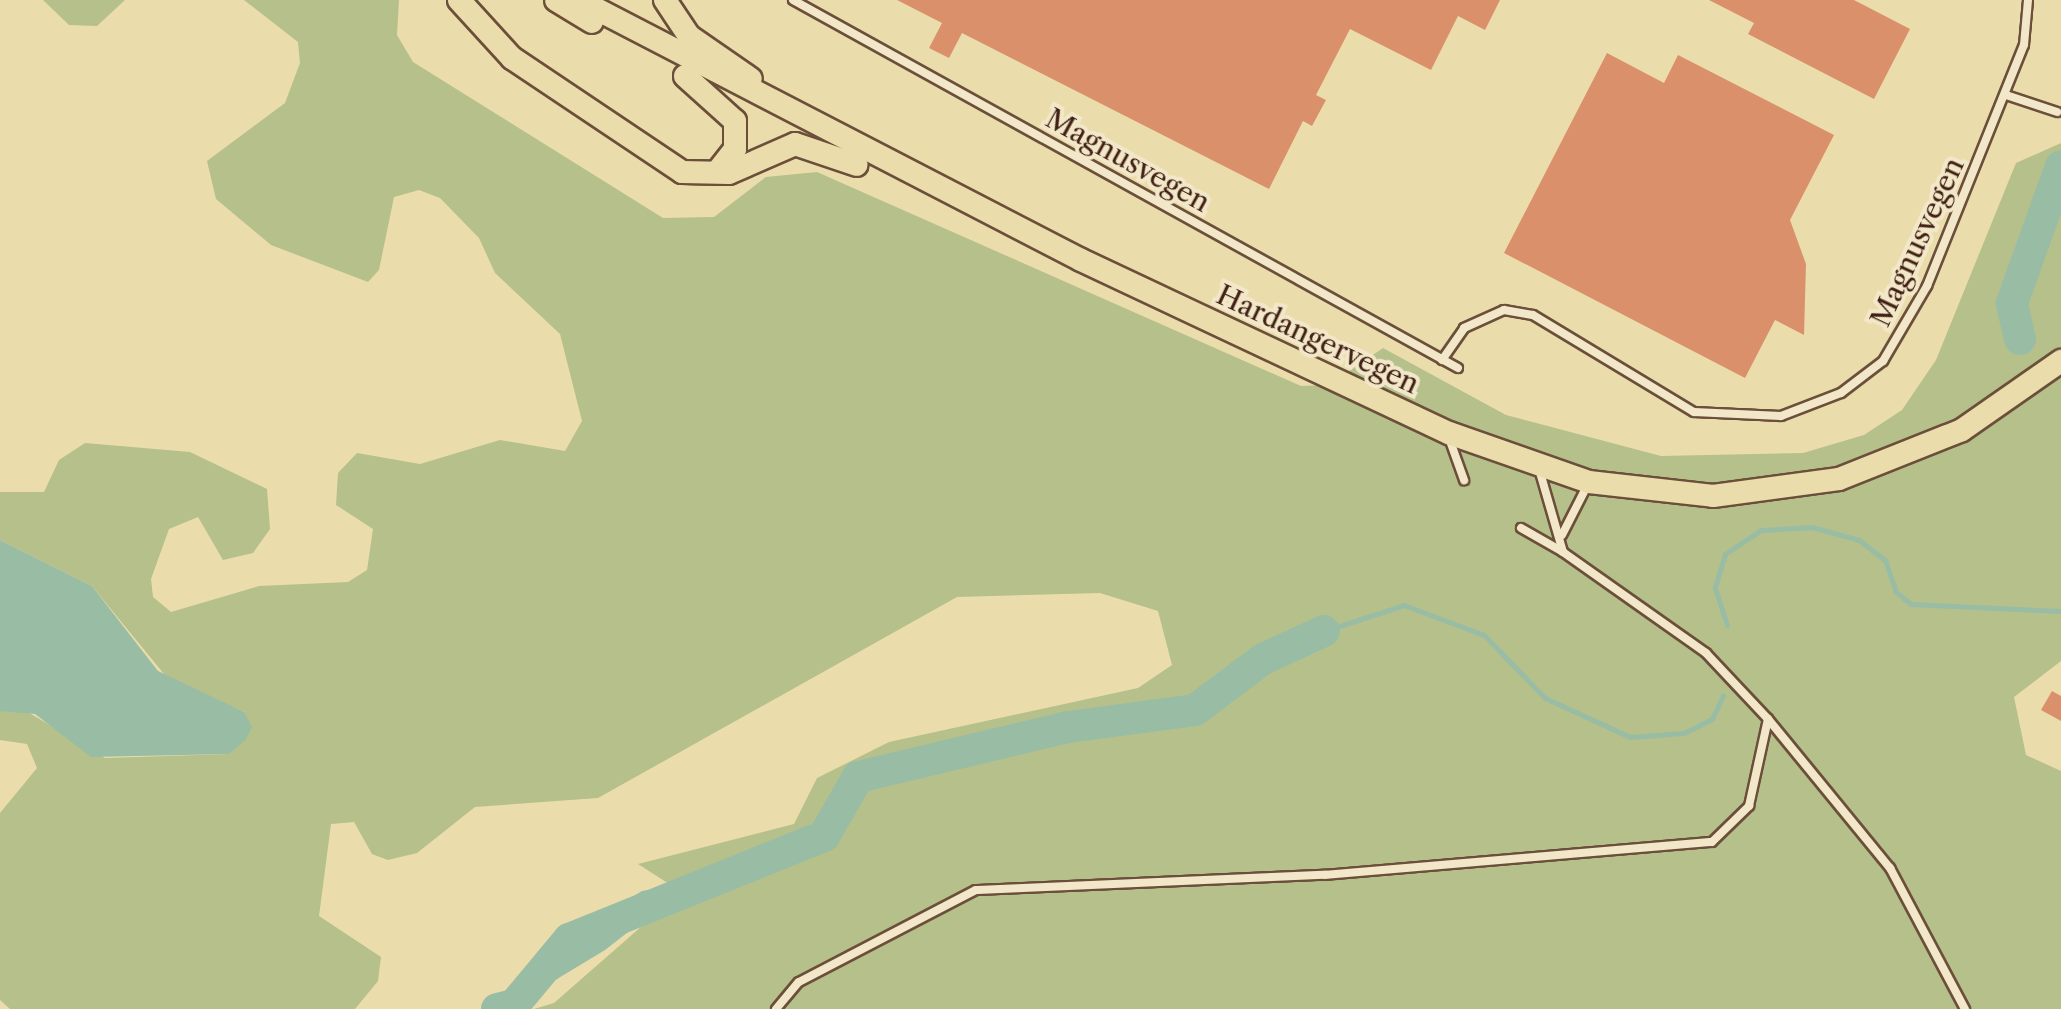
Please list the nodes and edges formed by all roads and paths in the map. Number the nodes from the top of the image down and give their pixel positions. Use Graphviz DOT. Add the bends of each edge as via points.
graph roads {
  1 [pos="458,0"];
  2 [pos="556,0"];
  3 [pos="579,0"];
  4 [pos="665,0"];
  5 [pos="793,0"];
  6 [pos="2028,0"];
  7 [pos="2006,94"];
  8 [pos="2057,112"];
  9 [pos="715,175"];
  10 [pos="988,214"];
  11 [pos="1082,260"];
  12 [pos="1442,360"];
  13 [pos="2061,361"];
  14 [pos="1458,368"];
  15 [pos="1449,434"];
  16 [pos="1539,469"];
  17 [pos="1464,480"];
  18 [pos="1589,482"];
  19 [pos="1520,528"];
  20 [pos="1562,535"];
  21 [pos="1563,552"];
  22 [pos="1768,719"];
  23 [pos="776,1009"];
  24 [pos="1965,1009"];
  1 -- 9 [label="main road" via="536,76 664,162"];
  2 -- 9 [label="main road" via="728,106 736,150"];
  3 -- 10 [label="main road, Hardangervegen"];
  4 -- 10 [label="main road" via="727,65 925,167"];
  5 -- 12 [label="lane, Magnusvegen"];
  6 -- 7 [label="lane, Magnusvegen"];
  7 -- 8 [label="lane"];
  7 -- 12 [label="lane, Magnusvegen" via="1901,336 1864,378 1824,401 1747,420 1694,412 1517,310 1464,328"];
  9 -- 11 [label="main road" via="780,146 818,149 987,228"];
  10 -- 11 [label="main road, Hardangervegen"];
  11 -- 15 [label="main road, Hardangervegen"];
  12 -- 14 [label="lane, Magnusvegen"];
  13 -- 18 [label="main road, Hardangervegen" via="1962,430 1839,479 1713,496"];
  15 -- 16 [label="main road, Hardangervegen"];
  15 -- 17 [label="lane"];
  16 -- 18 [label="main road, Hardangervegen"];
  16 -- 20 [label="lane"];
  18 -- 20 [label="lane"];
  19 -- 21 [label="lane"];
  20 -- 21 [label="lane"];
  21 -- 22 [label="lane" via="1690,641"];
  22 -- 23 [label="lane" via="1749,806 1712,842 1325,875 976,890 799,982"];
  22 -- 24 [label="lane" via="1890,868"];
}
